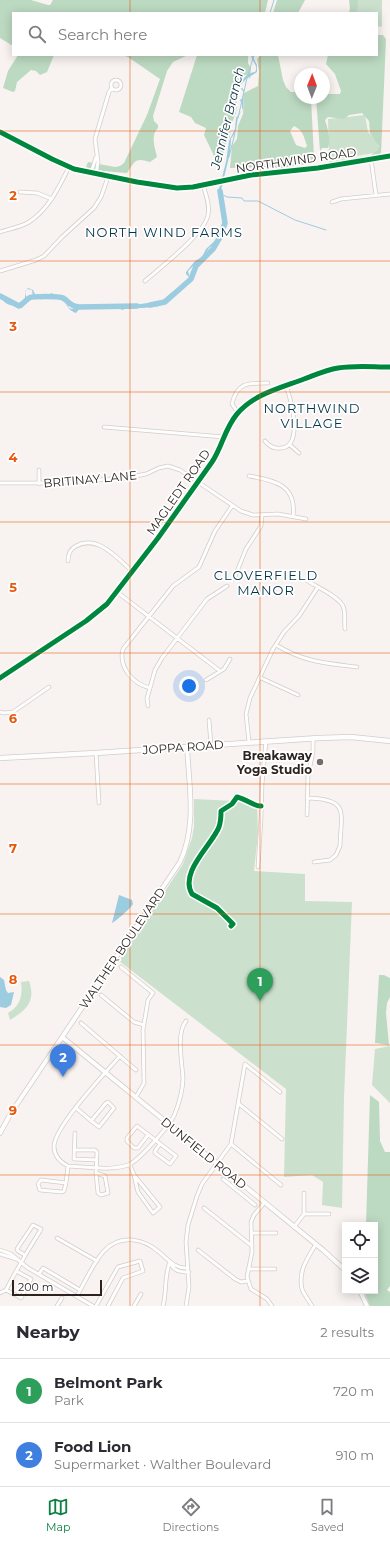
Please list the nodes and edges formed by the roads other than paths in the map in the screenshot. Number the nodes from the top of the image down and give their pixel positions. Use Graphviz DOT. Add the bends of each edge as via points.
graph roads {
  1 [pos="112,88"];
  2 [pos="0,132"];
  3 [pos="390,156"];
  4 [pos="371,159"];
  5 [pos="69,167"];
  6 [pos="94,174"];
  7 [pos="108,177"];
  8 [pos="203,185"];
  9 [pos="20,192"];
  10 [pos="390,194"];
  11 [pos="376,195"];
  12 [pos="52,199"];
  13 [pos="332,202"];
  14 [pos="0,232"];
  15 [pos="0,272"];
  16 [pos="145,281"];
  17 [pos="390,367"];
  18 [pos="268,383"];
  19 [pos="286,386"];
  20 [pos="238,413"];
  21 [pos="104,427"];
  22 [pos="224,437"];
  23 [pos="264,441"];
  24 [pos="290,445"];
  25 [pos="299,453"];
  26 [pos="39,470"];
  27 [pos="248,476"];
  28 [pos="198,482"];
  29 [pos="0,483"];
  30 [pos="39,484"];
  31 [pos="232,506"];
  32 [pos="262,515"];
  33 [pos="293,516"];
  34 [pos="306,519"];
  35 [pos="68,562"];
  36 [pos="132,572"];
  37 [pos="234,579"];
  38 [pos="306,580"];
  39 [pos="227,586"];
  40 [pos="318,587"];
  41 [pos="117,592"];
  42 [pos="150,617"];
  43 [pos="345,629"];
  44 [pos="177,638"];
  45 [pos="276,645"];
  46 [pos="230,659"];
  47 [pos="357,667"];
  48 [pos="220,671"];
  49 [pos="0,678"];
  50 [pos="261,678"];
  51 [pos="206,680"];
  52 [pos="49,687"];
  53 [pos="150,688"];
  54 [pos="298,695"];
  55 [pos="148,706"];
  56 [pos="0,712"];
  57 [pos="209,720"];
  58 [pos="313,738"];
  59 [pos="266,741"];
  60 [pos="390,741"];
  61 [pos="249,742"];
  62 [pos="211,745"];
  63 [pos="186,746"];
  64 [pos="96,753"];
  65 [pos="0,758"];
  66 [pos="307,798"];
  67 [pos="99,803"];
  68 [pos="307,815"];
  69 [pos="314,862"];
  70 [pos="258,866"];
  71 [pos="121,967"];
  72 [pos="101,995"];
  73 [pos="186,1021"];
  74 [pos="81,1023"];
  75 [pos="144,1025"];
  76 [pos="62,1037"];
  77 [pos="120,1056"];
  78 [pos="136,1070"];
  79 [pos="106,1073"];
  80 [pos="280,1092"];
  81 [pos="136,1098"];
  82 [pos="239,1104"];
  83 [pos="76,1108"];
  84 [pos="91,1121"];
  85 [pos="169,1124"];
  86 [pos="0,1133"];
  87 [pos="75,1133"];
  88 [pos="148,1135"];
  89 [pos="282,1139"];
  90 [pos="155,1140"];
  91 [pos="160,1144"];
  92 [pos="231,1144"];
  93 [pos="74,1150"];
  94 [pos="96,1160"];
  95 [pos="216,1163"];
  96 [pos="130,1165"];
  97 [pos="68,1166"];
  98 [pos="96,1167"];
  99 [pos="96,1174"];
  100 [pos="134,1175"];
  101 [pos="223,1179"];
  102 [pos="66,1183"];
  103 [pos="240,1183"];
  104 [pos="282,1185"];
  105 [pos="236,1189"];
  106 [pos="304,1193"];
  107 [pos="265,1202"];
  108 [pos="255,1205"];
  109 [pos="204,1208"];
  110 [pos="304,1214"];
  111 [pos="329,1214"];
  112 [pos="294,1227"];
  113 [pos="252,1233"];
  114 [pos="276,1233"];
  115 [pos="57,1238"];
  116 [pos="316,1244"];
  117 [pos="252,1246"];
  118 [pos="0,1250"];
  119 [pos="198,1250"];
  120 [pos="0,1254"];
  121 [pos="25,1256"];
  122 [pos="16,1259"];
  123 [pos="97,1261"];
  124 [pos="20,1262"];
  125 [pos="170,1262"];
  126 [pos="342,1267"];
  127 [pos="248,1269"];
  128 [pos="275,1269"];
  129 [pos="188,1270"];
  130 [pos="16,1271"];
  131 [pos="39,1274"];
  132 [pos="247,1281"];
  133 [pos="6,1290"];
  134 [pos="80,1290"];
  135 [pos="0,1293"];
  136 [pos="141,1294"];
  137 [pos="361,1294"];
  138 [pos="77,1296"];
  139 [pos="62,1298"];
  140 [pos="57,1306"];
  141 [pos="93,1306"];
  142 [pos="96,1306"];
  143 [pos="108,1306"];
  144 [pos="134,1306"];
  145 [pos="163,1306"];
  146 [pos="186,1306"];
  147 [pos="272,1306"];
  148 [pos="312,1306"];
  149 [pos="366,1306"];
  1 -- 6 [label="street" via="95,139"];
  2 -- 5 [label="street, NORTHWIND ROAD"];
  3 -- 4 [label="street, NORTHWIND ROAD"];
  4 -- 8 [label="street, NORTHWIND ROAD" via="259,174"];
  4 -- 11 [label="street"];
  5 -- 6 [label="street, NORTHWIND ROAD"];
  5 -- 12 [label="street"];
  6 -- 7 [label="street, NORTHWIND ROAD"];
  7 -- 8 [label="street, NORTHWIND ROAD" via="168,187"];
  7 -- 15 [label="street" via="94,208 46,254"];
  8 -- 16 [label="street" via="209,208 206,223 168,262"];
  9 -- 12 [label="street" via="37,193"];
  10 -- 11 [label="street"];
  11 -- 13 [label="street" via="341,198"];
  12 -- 14 [label="street" via="29,222"];
  17 -- 19 [label="street, MAGLEDT ROAD" via="337,368"];
  18 -- 20 [label="street" via="246,384 240,387 232,404"];
  19 -- 20 [label="street, MAGLEDT ROAD" via="257,398"];
  19 -- 24 [label="street" via="292,405 294,433"];
  20 -- 22 [label="street, MAGLEDT ROAD"];
  21 -- 22 [label="street"];
  22 -- 28 [label="street, MAGLEDT ROAD" via="215,458"];
  23 -- 24 [label="street" via="277,448"];
  24 -- 25 [label="street"];
  26 -- 30 [label="street"];
  27 -- 33 [label="street" via="277,483 287,489 293,500"];
  28 -- 30 [label="street, BRITINAY LANE" via="177,468 165,466 129,478"];
  28 -- 31 [label="street, BRITINAY LANE"];
  28 -- 36 [label="street, MAGLEDT ROAD"];
  29 -- 30 [label="street, BRITINAY LANE"];
  31 -- 32 [label="street, BRITINAY LANE" via="246,513"];
  31 -- 42 [label="street" via="215,531 200,567 173,586"];
  32 -- 33 [label="street, BRITINAY LANE"];
  32 -- 37 [label="street" via="261,526 248,547"];
  33 -- 34 [label="street, BRITINAY LANE"];
  35 -- 36 [label="street" via="69,553 74,547 94,543 104,547"];
  36 -- 41 [label="street, MAGLEDT ROAD"];
  38 -- 40 [label="street"];
  39 -- 44 [label="street" via="207,599"];
  40 -- 43 [label="street" via="342,605"];
  40 -- 45 [label="street"];
  41 -- 42 [label="street"];
  41 -- 49 [label="street, MAGLEDT ROAD" via="95,614"];
  42 -- 44 [label="street"];
  42 -- 53 [label="street" via="126,644 122,656 131,677 140,685"];
  44 -- 48 [label="street"];
  44 -- 53 [label="street" via="159,662"];
  45 -- 47 [label="street" via="310,660"];
  45 -- 50 [label="street"];
  46 -- 48 [label="street"];
  48 -- 51 [label="street"];
  50 -- 54 [label="street"];
  50 -- 61 [label="street" via="246,711"];
  52 -- 56 [label="street" via="13,712"];
  53 -- 55 [label="street"];
  57 -- 62 [label="street"];
  58 -- 59 [label="main road, JOPPA ROAD"];
  58 -- 60 [label="main road, JOPPA ROAD" via="351,737"];
  58 -- 66 [label="street"];
  59 -- 61 [label="main road, JOPPA ROAD"];
  59 -- 70 [label="street"];
  61 -- 62 [label="main road, JOPPA ROAD"];
  62 -- 63 [label="main road, JOPPA ROAD"];
  63 -- 64 [label="main road, JOPPA ROAD"];
  63 -- 76 [label="street, WALTHER BOULEVARD" via="190,832 183,855"];
  64 -- 65 [label="main road, JOPPA ROAD"];
  64 -- 67 [label="street"];
  66 -- 68 [label="street"];
  66 -- 69 [label="street" via="331,800 338,805 341,812 338,851 330,860"];
  71 -- 75 [label="street" via="153,993 148,1000"];
  72 -- 75 [label="street" via="134,1022"];
  73 -- 85 [label="street" via="182,1027 181,1038 182,1084 174,1116"];
  74 -- 77 [label="street"];
  75 -- 81 [label="street" via="144,1083"];
  76 -- 79 [label="street, DUNFIELD ROAD"];
  76 -- 86 [label="street, WALTHER BOULEVARD"];
  77 -- 78 [label="street"];
  77 -- 79 [label="street"];
  79 -- 81 [label="street, DUNFIELD ROAD"];
  79 -- 83 [label="street"];
  80 -- 82 [label="street" via="245,1064"];
  81 -- 85 [label="street, DUNFIELD ROAD"];
  82 -- 89 [label="street"];
  82 -- 92 [label="street"];
  83 -- 84 [label="street"];
  83 -- 97 [label="street" via="54,1145 57,1155"];
  84 -- 84 [label="street" via="99,1127 113,1106 106,1103"];
  85 -- 90 [label="street"];
  85 -- 95 [label="street, DUNFIELD ROAD"];
  87 -- 93 [label="street"];
  88 -- 88 [label="street" via="137,1126 127,1141 134,1148 138,1148"];
  88 -- 90 [label="street"];
  90 -- 91 [label="street"];
  90 -- 96 [label="street" via="142,1156"];
  91 -- 91 [label="street" via="155,1153 170,1164 176,1156"];
  92 -- 95 [label="street"];
  92 -- 104 [label="street"];
  93 -- 94 [label="street" via="76,1160"];
  93 -- 94 [label="street" via="95,1150"];
  94 -- 98 [label="street"];
  95 -- 103 [label="street, DUNFIELD ROAD"];
  95 -- 129 [label="street" via="202,1184 190,1221 186,1242"];
  96 -- 98 [label="street" via="118,1168"];
  96 -- 100 [label="street"];
  97 -- 98 [label="street"];
  97 -- 102 [label="street"];
  98 -- 99 [label="street"];
  99 -- 99 [label="street" via="98,1192 101,1195 108,1193 105,1176"];
  100 -- 100 [label="street" via="138,1192 153,1213 160,1207"];
  101 -- 105 [label="street"];
  102 -- 102 [label="street" via="41,1180 38,1184 40,1190 62,1192"];
  103 -- 105 [label="street"];
  103 -- 107 [label="street, DUNFIELD ROAD"];
  105 -- 108 [label="street"];
  106 -- 110 [label="street"];
  107 -- 112 [label="street, DUNFIELD ROAD"];
  107 -- 113 [label="street" via="252,1220"];
  109 -- 117 [label="street"];
  110 -- 111 [label="street"];
  110 -- 112 [label="street"];
  112 -- 116 [label="street, DUNFIELD ROAD"];
  113 -- 114 [label="street"];
  113 -- 117 [label="street"];
  115 -- 123 [label="street"];
  116 -- 126 [label="street, DUNFIELD ROAD"];
  116 -- 148 [label="street" via="302,1270 302,1290"];
  117 -- 127 [label="street"];
  118 -- 122 [label="street"];
  119 -- 132 [label="street" via="235,1279"];
  120 -- 122 [label="street"];
  121 -- 121 [label="street" via="17,1249 34,1225 41,1229"];
  121 -- 124 [label="street"];
  122 -- 124 [label="street"];
  123 -- 125 [label="street" via="112,1245 135,1240 149,1244"];
  123 -- 134 [label="street"];
  124 -- 130 [label="street"];
  124 -- 131 [label="street"];
  125 -- 129 [label="street"];
  125 -- 145 [label="street" via="166,1271"];
  127 -- 128 [label="street"];
  127 -- 132 [label="street"];
  129 -- 146 [label="street"];
  130 -- 133 [label="street"];
  130 -- 133 [label="street" via="31,1279 21,1298"];
  131 -- 134 [label="street" via="43,1268"];
  131 -- 138 [label="street"];
  132 -- 147 [label="street" via="251,1289 267,1299"];
  133 -- 135 [label="street"];
  134 -- 138 [label="street"];
  136 -- 144 [label="street"];
  137 -- 149 [label="street"];
  138 -- 141 [label="street"];
  139 -- 140 [label="street"];
  142 -- 143 [label="street" via="118,1267 140,1262 142,1271 124,1278"];
}
